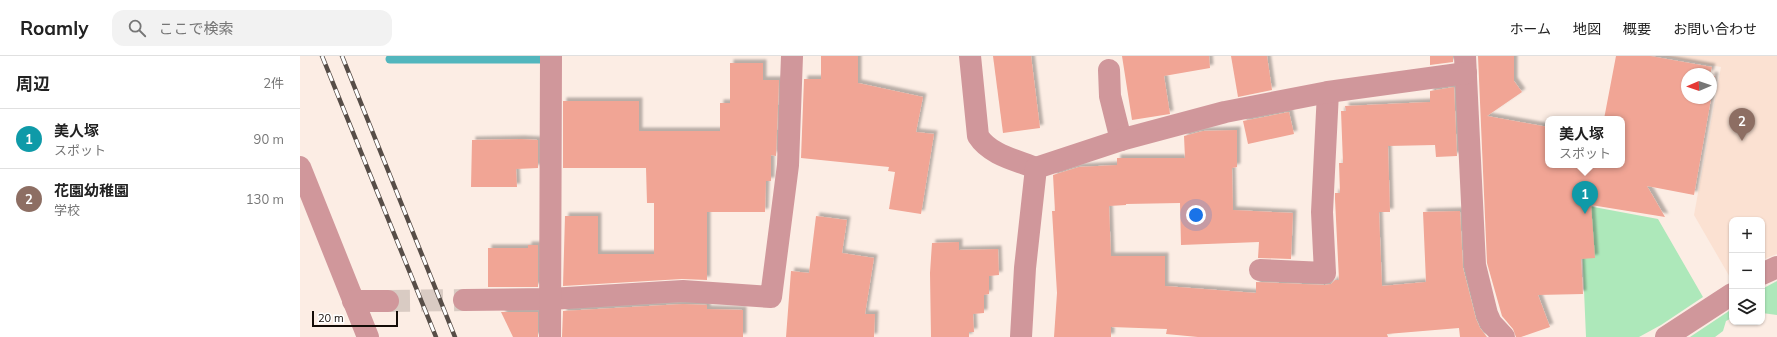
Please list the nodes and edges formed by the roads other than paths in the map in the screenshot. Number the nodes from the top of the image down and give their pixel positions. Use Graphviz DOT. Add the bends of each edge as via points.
graph roads {
  1 [pos="551,56"];
  2 [pos="792,56"];
  3 [pos="970,56"];
  4 [pos="1465,65"];
  5 [pos="1109,70"];
  6 [pos="1328,92"];
  7 [pos="1121,140"];
  8 [pos="300,166"];
  9 [pos="1036,168"];
  10 [pos="1777,267"];
  11 [pos="1260,270"];
  12 [pos="1765,273"];
  13 [pos="1729,296"];
  14 [pos="550,299"];
  15 [pos="388,300"];
  16 [pos="464,300"];
  17 [pos="354,301"];
  18 [pos="368,337"];
  19 [pos="550,337"];
  20 [pos="1021,337"];
  21 [pos="1504,337"];
  22 [pos="1666,337"];
  1 -- 14 [label="street"];
  2 -- 14 [label="street" via="788,165 771,297 684,291"];
  3 -- 9 [label="street" via="978,136 992,150"];
  4 -- 6 [label="street"];
  4 -- 21 [label="street" via="1475,264 1487,314 1491,323"];
  5 -- 7 [label="street" via="1110,96"];
  6 -- 7 [label="street" via="1226,112"];
  6 -- 11 [label="street" via="1322,212 1325,273"];
  7 -- 9 [label="street"];
  8 -- 17 [label="street"];
  9 -- 20 [label="street" via="1025,268"];
  10 -- 12 [label="street"];
  13 -- 22 [label="street"];
  14 -- 16 [label="street"];
  14 -- 19 [label="street"];
  15 -- 17 [label="street"];
  17 -- 18 [label="street"];
}
